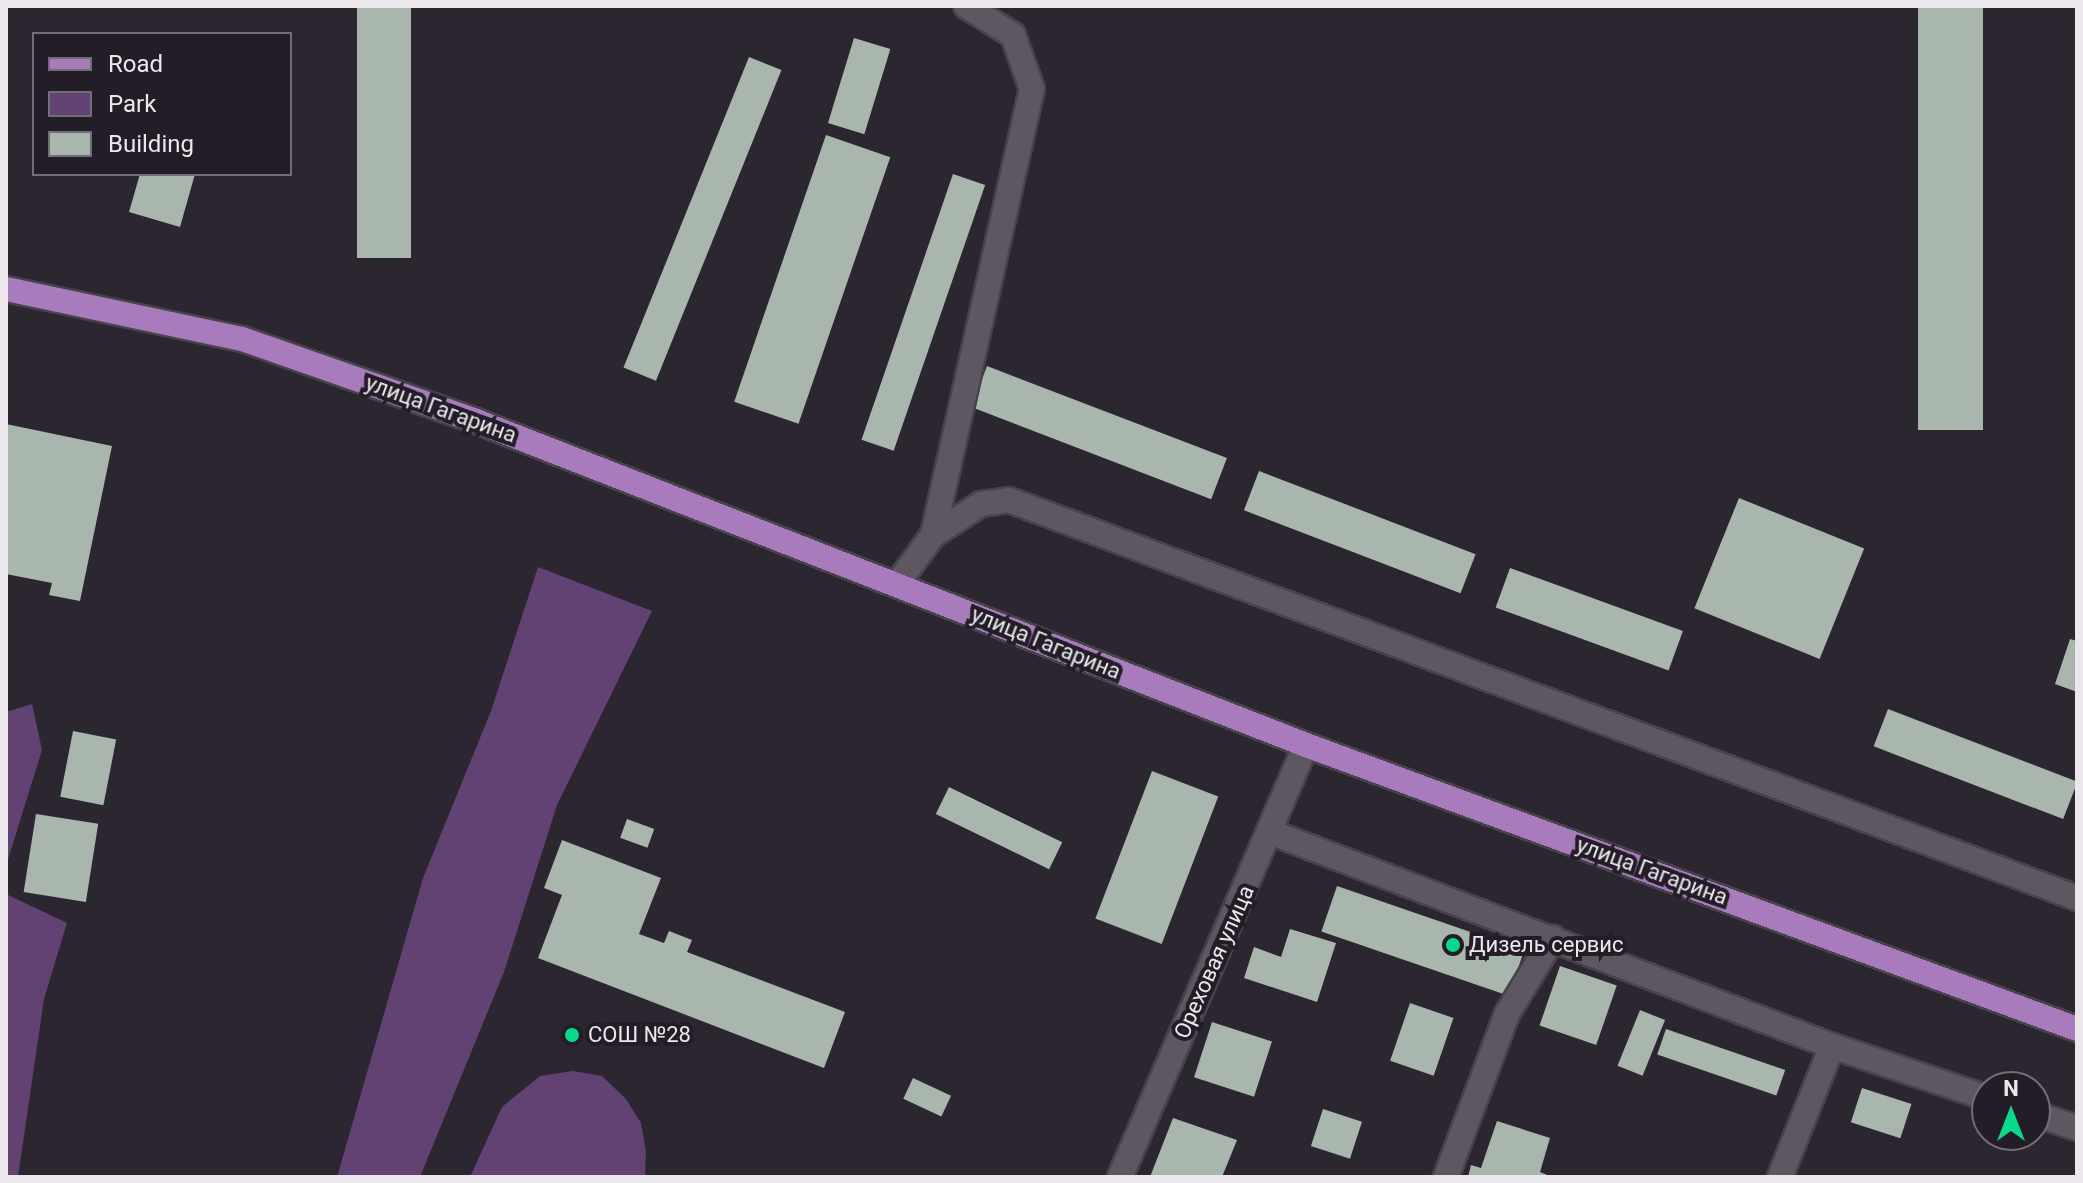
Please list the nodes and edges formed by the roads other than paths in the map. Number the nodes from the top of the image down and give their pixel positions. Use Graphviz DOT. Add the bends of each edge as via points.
graph roads {
  1 [pos="966,6"];
  2 [pos="6,289"];
  3 [pos="933,535"];
  4 [pos="897,584"];
  5 [pos="1306,745"];
  6 [pos="1270,832"];
  7 [pos="2077,898"];
  8 [pos="1553,938"];
  9 [pos="2077,1029"];
  10 [pos="1832,1046"];
  11 [pos="1971,1093"];
  12 [pos="2051,1119"];
  13 [pos="2077,1128"];
  14 [pos="1120,1177"];
  15 [pos="1446,1177"];
  16 [pos="1780,1177"];
  1 -- 3 [label="street" via="1013,35 1032,89"];
  2 -- 4 [label="main road, улица Гагарина" via="242,339 476,421"];
  3 -- 4 [label="street"];
  3 -- 7 [label="street" via="981,504 1009,500"];
  4 -- 5 [label="main road, улица Гагарина"];
  5 -- 6 [label="street, Ореховая улица"];
  5 -- 9 [label="main road, улица Гагарина"];
  6 -- 8 [label="street"];
  6 -- 14 [label="street, Ореховая улица"];
  8 -- 10 [label="street"];
  8 -- 15 [label="street" via="1507,1014"];
  10 -- 11 [label="street"];
  10 -- 16 [label="street"];
  12 -- 13 [label="street"];
}
